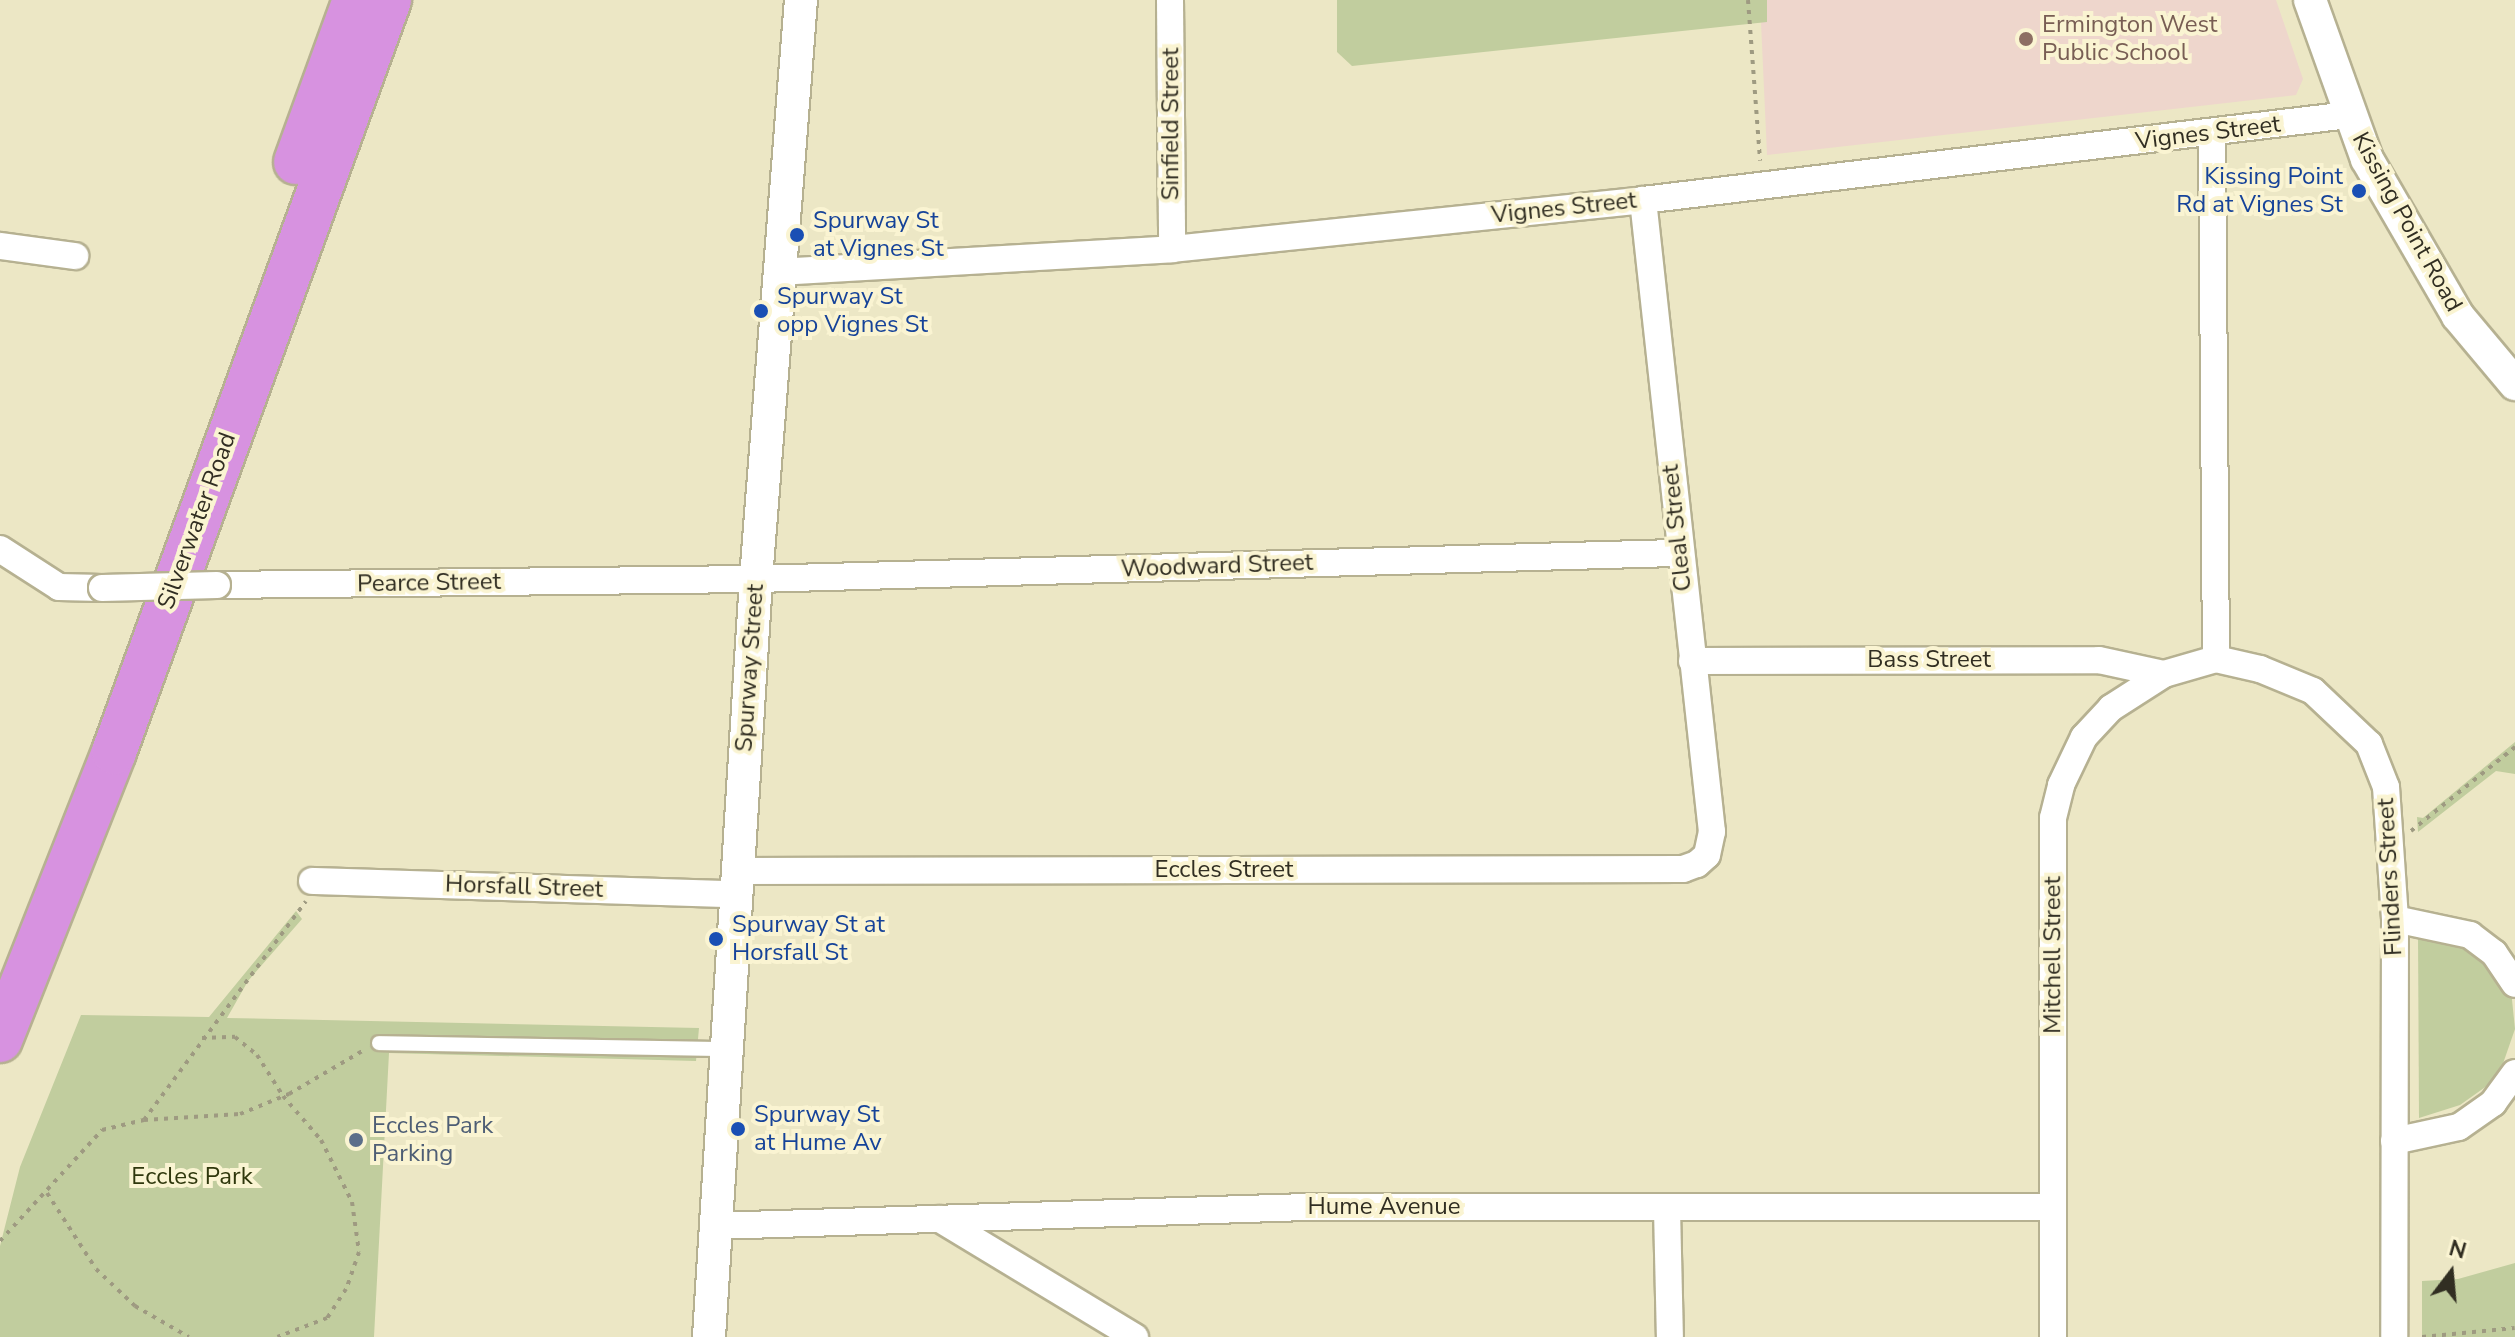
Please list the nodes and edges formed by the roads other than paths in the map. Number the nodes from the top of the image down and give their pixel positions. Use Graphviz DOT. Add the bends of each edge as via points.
graph roads {
  1 [pos="355,0"];
  2 [pos="389,0"];
  3 [pos="801,0"];
  4 [pos="1170,0"];
  5 [pos="2310,0"];
  6 [pos="2348,115"];
  7 [pos="2212,132"];
  8 [pos="1643,200"];
  9 [pos="0,246"];
  10 [pos="1172,249"];
  11 [pos="75,256"];
  12 [pos="778,272"];
  13 [pos="2515,384"];
  14 [pos="0,549"];
  15 [pos="1678,553"];
  16 [pos="756,579"];
  17 [pos="2216,659"];
  18 [pos="1692,661"];
  19 [pos="2164,674"];
  20 [pos="1707,855"];
  21 [pos="312,881"];
  22 [pos="736,883"];
  23 [pos="2395,919"];
  24 [pos="0,964"];
  25 [pos="2515,984"];
  26 [pos="0,1040"];
  27 [pos="379,1043"];
  28 [pos="725,1049"];
  29 [pos="2515,1073"];
  30 [pos="2394,1141"];
  31 [pos="2052,1207"];
  32 [pos="1667,1209"];
  33 [pos="940,1219"];
  34 [pos="715,1226"];
  35 [pos="709,1337"];
  36 [pos="1135,1337"];
  37 [pos="1670,1337"];
  38 [pos="2053,1337"];
  39 [pos="2394,1337"];
  1 -- 24 [label="highway, Silverwater Road" via="88,741"];
  2 -- 26 [label="highway, Silverwater Road" via="114,752"];
  3 -- 12 [label="street, Spurway Street"];
  4 -- 10 [label="street, Sinfield Street"];
  5 -- 6 [label="street, Kissing Point Road"];
  6 -- 7 [label="street, Vignes Street"];
  6 -- 13 [label="street, Kissing Point Road" via="2396,215 2458,316"];
  7 -- 8 [label="street, Vignes Street"];
  7 -- 17 [label="street"];
  8 -- 10 [label="street, Vignes Street"];
  8 -- 15 [label="street, Cleal Street"];
  9 -- 11 [label="street"];
  10 -- 12 [label="street, Vignes Street"];
  12 -- 16 [label="street, Spurway Street"];
  14 -- 16 [label="street, Pearce Street, bridge" via="59,587"];
  15 -- 16 [label="street, Woodward Street"];
  15 -- 18 [label="street, Cleal Street"];
  16 -- 22 [label="street, Spurway Street"];
  17 -- 19 [label="street, Mitchell Street"];
  17 -- 23 [label="street, Flinders Street" via="2260,669 2313,691 2369,744 2389,809"];
  18 -- 19 [label="street, Bass Street" via="2099,660"];
  18 -- 20 [label="street, Cleal Street" via="1712,832"];
  19 -- 31 [label="street, Mitchell Street" via="2111,708 2084,737 2061,785 2053,818"];
  20 -- 22 [label="street, Eccles Street" via="1683,869"];
  21 -- 22 [label="street, Horsfall Street"];
  22 -- 28 [label="street, Spurway Street"];
  23 -- 25 [label="street" via="2470,935 2494,953"];
  23 -- 30 [label="street, Flinders Street"];
  27 -- 28 [label="lane"];
  28 -- 34 [label="street, Spurway Street"];
  29 -- 30 [label="street" via="2493,1103 2459,1127"];
  30 -- 39 [label="street, Flinders Street"];
  31 -- 32 [label="street, Hume Avenue"];
  31 -- 38 [label="street, Mitchell Street"];
  32 -- 33 [label="street, Hume Avenue" via="1289,1207"];
  32 -- 37 [label="street"];
  33 -- 34 [label="street, Hume Avenue"];
  33 -- 36 [label="street"];
  34 -- 35 [label="street, Spurway Street"];
}
